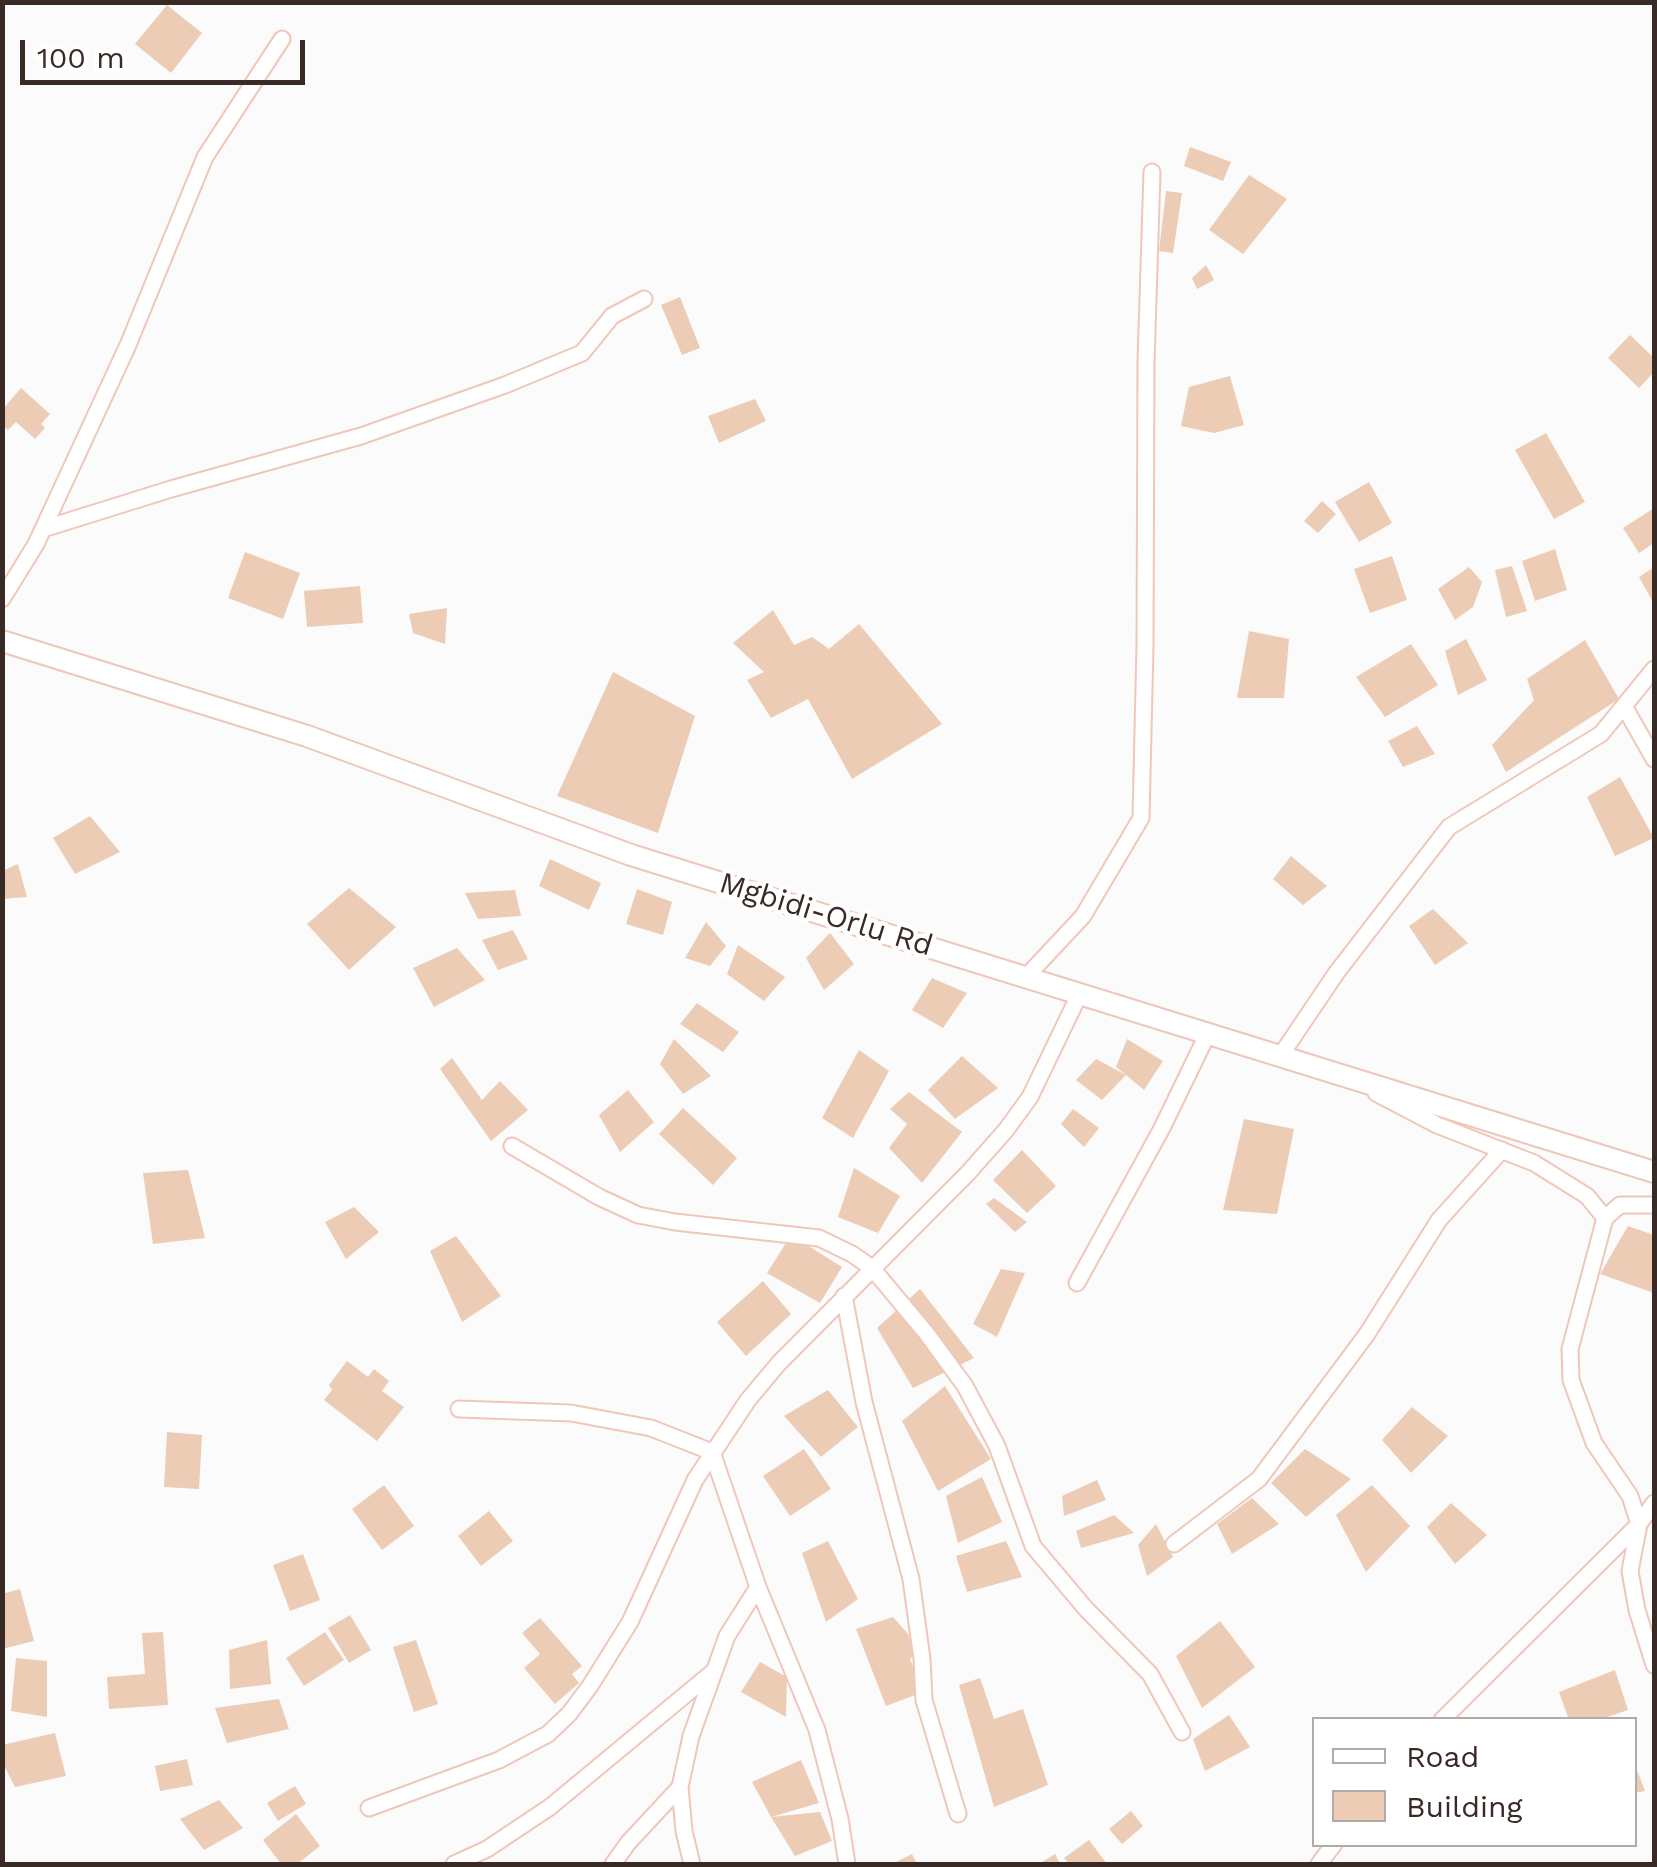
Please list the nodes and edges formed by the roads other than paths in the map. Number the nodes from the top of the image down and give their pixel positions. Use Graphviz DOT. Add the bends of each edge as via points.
graph roads {
  1 [pos="282,39"];
  2 [pos="1152,172"];
  3 [pos="644,299"];
  4 [pos="43,529"];
  5 [pos="2,599"];
  6 [pos="2,641"];
  7 [pos="1654,670"];
  8 [pos="1624,706"];
  9 [pos="1654,759"];
  10 [pos="1026,977"];
  11 [pos="1080,993"];
  12 [pos="1208,1033"];
  13 [pos="1281,1055"];
  14 [pos="1342,1075"];
  15 [pos="512,1146"];
  16 [pos="1502,1150"];
  17 [pos="1654,1172"];
  18 [pos="1654,1205"];
  19 [pos="1605,1218"];
  20 [pos="872,1268"];
  21 [pos="1077,1282"];
  22 [pos="844,1296"];
  23 [pos="459,1409"];
  24 [pos="712,1452"];
  25 [pos="1654,1503"];
  26 [pos="1639,1524"];
  27 [pos="1174,1544"];
  28 [pos="758,1587"];
  29 [pos="1654,1665"];
  30 [pos="714,1671"];
  31 [pos="1445,1717"];
  32 [pos="1182,1732"];
  33 [pos="680,1787"];
  34 [pos="369,1808"];
  35 [pos="958,1814"];
  36 [pos="454,1864"];
  37 [pos="613,1864"];
  38 [pos="692,1864"];
  39 [pos="847,1864"];
  1 -- 4 [label="street" via="205,157"];
  2 -- 10 [label="street" via="1141,818 1083,916"];
  3 -- 4 [label="street" via="612,316 582,354 504,385 361,436"];
  4 -- 5 [label="street"];
  6 -- 10 [label="main road, Mgbidi-Orlu Rd" via="306,736 631,855"];
  7 -- 8 [label="street"];
  8 -- 9 [label="street"];
  8 -- 13 [label="street" via="1601,734 1450,826"];
  10 -- 11 [label="main road, Mgbidi-Orlu Rd"];
  11 -- 12 [label="main road, Mgbidi-Orlu Rd"];
  11 -- 20 [label="street" via="1030,1097 1006,1130"];
  12 -- 13 [label="main road, Mgbidi-Orlu Rd"];
  12 -- 21 [label="street"];
  13 -- 14 [label="main road, Mgbidi-Orlu Rd"];
  14 -- 16 [label="street"];
  14 -- 17 [label="main road, Mgbidi-Orlu Rd"];
  15 -- 20 [label="street" via="638,1214 818,1238"];
  16 -- 19 [label="street" via="1588,1196"];
  16 -- 27 [label="street" via="1438,1220 1367,1334 1258,1479"];
  18 -- 19 [label="street" via="1620,1206"];
  19 -- 26 [label="street" via="1570,1349 1571,1380 1594,1443 1630,1496"];
  20 -- 22 [label="street"];
  20 -- 32 [label="street" via="965,1386 997,1446 1033,1546 1150,1674"];
  22 -- 24 [label="street" via="779,1363"];
  22 -- 35 [label="street" via="911,1579 924,1700"];
  23 -- 24 [label="street" via="571,1412 651,1428"];
  24 -- 28 [label="street"];
  24 -- 34 [label="street" via="630,1622 570,1714 499,1760"];
  25 -- 26 [label="street"];
  26 -- 29 [label="street" via="1630,1571"];
  26 -- 31 [label="street"];
  28 -- 30 [label="street"];
  28 -- 39 [label="street" via="817,1730"];
  30 -- 33 [label="street"];
  30 -- 36 [label="street" via="550,1807"];
  33 -- 37 [label="street"];
  33 -- 38 [label="street"];
}
